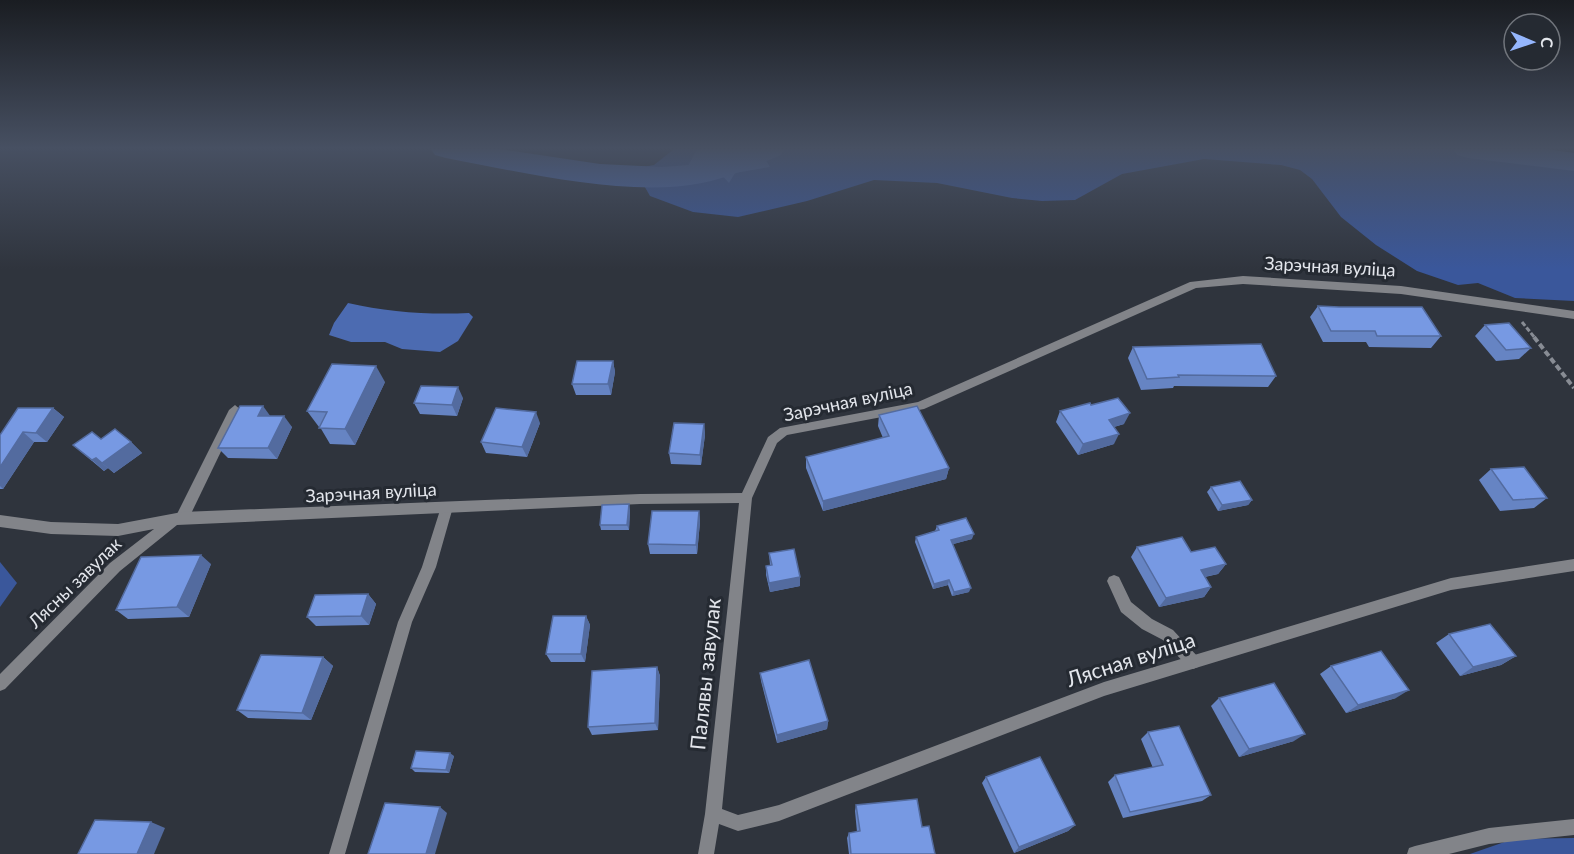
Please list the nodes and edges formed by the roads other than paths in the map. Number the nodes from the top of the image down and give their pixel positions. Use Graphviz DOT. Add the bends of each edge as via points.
graph roads {
  1 [pos="1574,315"];
  2 [pos="235,410"];
  3 [pos="746,498"];
  4 [pos="447,507"];
  5 [pos="182,518"];
  6 [pos="0,521"];
  7 [pos="1574,565"];
  8 [pos="1114,582"];
  9 [pos="1193,662"];
  10 [pos="0,684"];
  11 [pos="713,814"];
  12 [pos="1574,827"];
  13 [pos="337,854"];
  14 [pos="706,854"];
  15 [pos="1415,854"];
  1 -- 3 [label="street, Зарэчная вуліца" via="1401,290 1243,280 1194,285 920,406 784,431 772,440"];
  2 -- 5 [label="street"];
  3 -- 4 [label="street, Зарэчная вуліца"];
  3 -- 11 [label="street, Палявы завулак"];
  4 -- 5 [label="street, Зарэчная вуліца"];
  4 -- 13 [label="street" via="429,567 405,622"];
  5 -- 6 [label="street, Зарэчная вуліца" via="117,531"];
  5 -- 10 [label="street, Лясны завулак" via="164,527 115,567"];
  7 -- 9 [label="street, Лясная вуліца" via="1451,584"];
  8 -- 9 [label="street" via="1126,606 1168,635"];
  9 -- 11 [label="street, Лясная вуліца" via="1104,688 779,813 738,823"];
  11 -- 14 [label="street, Палявы завулак"];
  12 -- 15 [label="street" via="1490,836"];
}
